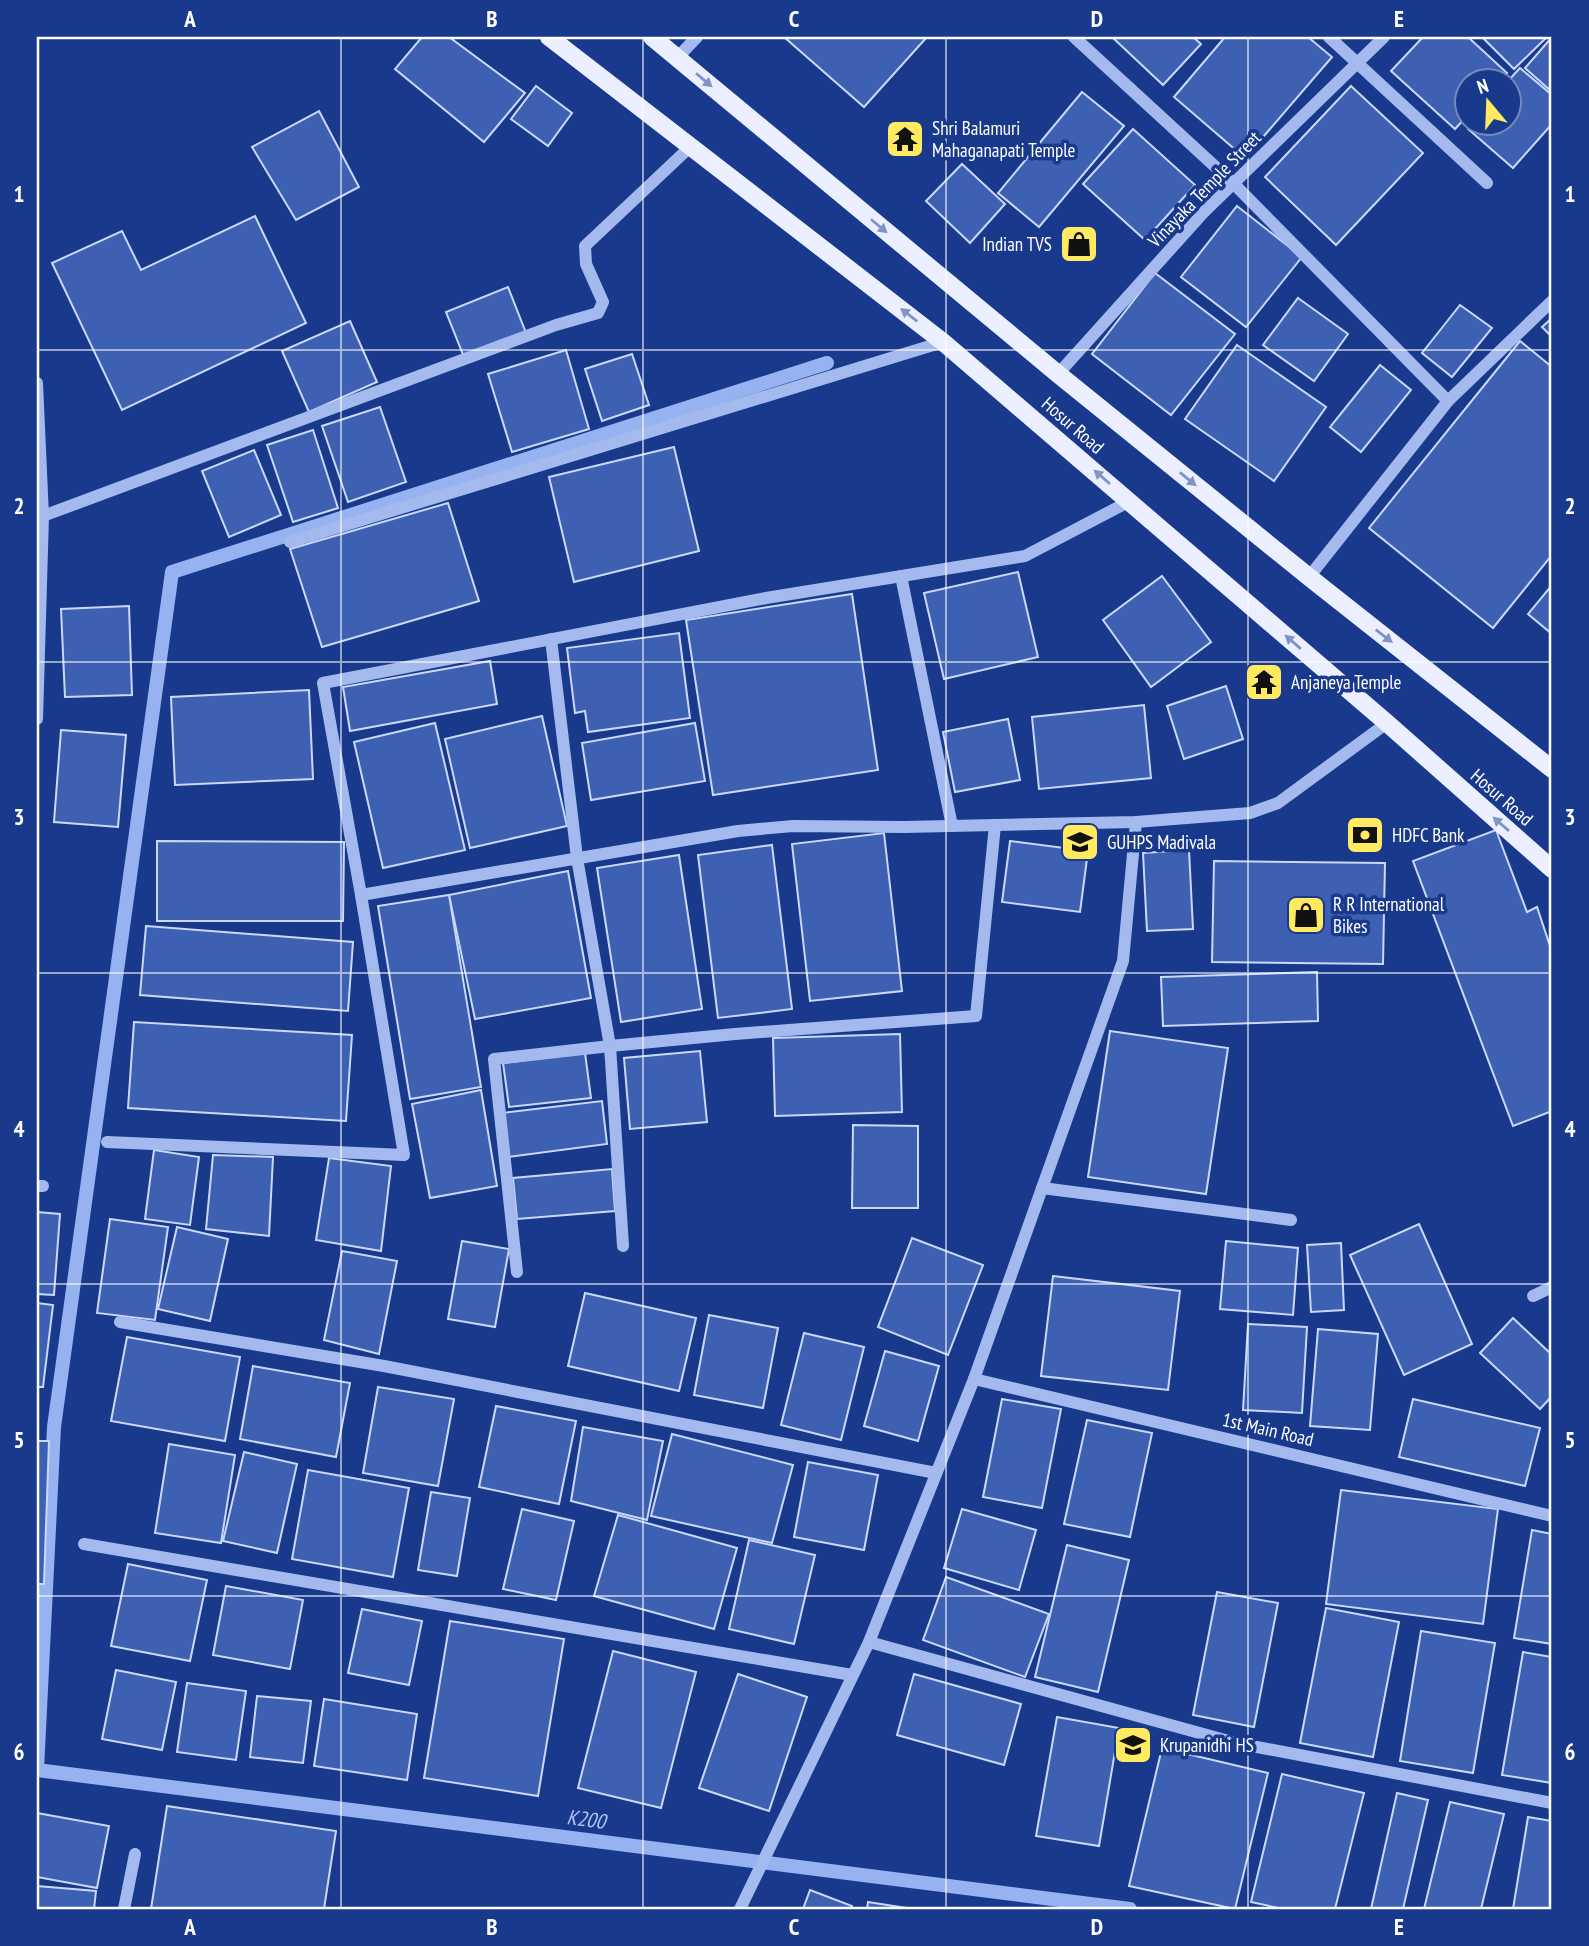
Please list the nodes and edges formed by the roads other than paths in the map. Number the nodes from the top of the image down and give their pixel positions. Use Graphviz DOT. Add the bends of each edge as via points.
graph roads {
  1 [pos="548,37"];
  2 [pos="652,37"];
  3 [pos="696,37"];
  4 [pos="1073,37"];
  5 [pos="1329,37"];
  6 [pos="1384,37"];
  7 [pos="677,58"];
  8 [pos="1357,63"];
  9 [pos="690,147"];
  10 [pos="1233,183"];
  11 [pos="1487,183"];
  12 [pos="1552,301"];
  13 [pos="943,342"];
  14 [pos="1058,374"];
  15 [pos="37,383"];
  16 [pos="1448,401"];
  17 [pos="1130,501"];
  18 [pos="43,516"];
  19 [pos="290,542"];
  20 [pos="901,576"];
  21 [pos="1309,577"];
  22 [pos="551,639"];
  23 [pos="37,719"];
  24 [pos="1387,723"];
  25 [pos="1552,769"];
  26 [pos="1136,822"];
  27 [pos="995,825"];
  28 [pos="952,826"];
  29 [pos="578,858"];
  30 [pos="1552,869"];
  31 [pos="361,895"];
  32 [pos="610,1046"];
  33 [pos="107,1142"];
  34 [pos="1042,1188"];
  35 [pos="1292,1220"];
  36 [pos="623,1246"];
  37 [pos="517,1272"];
  38 [pos="1552,1287"];
  39 [pos="1533,1296"];
  40 [pos="120,1322"];
  41 [pos="974,1379"];
  42 [pos="936,1473"];
  43 [pos="1552,1516"];
  44 [pos="84,1544"];
  45 [pos="869,1642"];
  46 [pos="852,1675"];
  47 [pos="1552,1803"];
  48 [pos="135,1854"];
  49 [pos="124,1909"];
  50 [pos="740,1909"];
  1 -- 9 [label="main road, Hosur Road"];
  2 -- 7 [label="main road, Hosur Road"];
  3 -- 7 [label="street"];
  4 -- 10 [label="street"];
  5 -- 8 [label="street"];
  6 -- 8 [label="street, Vinayaka Temple Street"];
  7 -- 14 [label="main road, Hosur Road, one-way"];
  8 -- 10 [label="street, Vinayaka Temple Street"];
  8 -- 11 [label="street"];
  13 -- 9 [label="main road, Hosur Road, one-way"];
  9 -- 18 [label="street" via="585,246 586,264 603,302 598,313"];
  10 -- 14 [label="street, Vinayaka Temple Street"];
  10 -- 16 [label="street"];
  12 -- 16 [label="street"];
  17 -- 13 [label="main road, Hosur Road, one-way"];
  13 -- 19 [label="street"];
  14 -- 21 [label="main road, Hosur Road, one-way"];
  15 -- 18 [label="street"];
  16 -- 21 [label="street"];
  17 -- 20 [label="street" via="1025,556"];
  24 -- 17 [label="main road, Hosur Road, one-way"];
  18 -- 23 [label="street"];
  20 -- 22 [label="street"];
  20 -- 28 [label="street"];
  21 -- 25 [label="main road, Hosur Road, one-way"];
  22 -- 29 [label="street"];
  22 -- 31 [label="street" via="323,683"];
  24 -- 26 [label="street" via="1278,803 1250,813"];
  30 -- 24 [label="main road, Hosur Road, one-way"];
  26 -- 27 [label="street"];
  26 -- 34 [label="street" via="1124,961"];
  27 -- 28 [label="street"];
  27 -- 32 [label="street" via="976,1016"];
  28 -- 29 [label="street" via="752,829"];
  29 -- 31 [label="street"];
  29 -- 32 [label="street"];
  31 -- 33 [label="street" via="404,1155"];
  32 -- 36 [label="street"];
  32 -- 37 [label="street" via="494,1059"];
  34 -- 35 [label="street"];
  34 -- 41 [label="street"];
  38 -- 39 [label="street"];
  40 -- 42 [label="street" via="397,1369"];
  41 -- 42 [label="street"];
  41 -- 43 [label="street, 1st Main Road"];
  42 -- 45 [label="street"];
  44 -- 46 [label="street"];
  45 -- 46 [label="street"];
  45 -- 47 [label="street" via="1236,1743"];
  46 -- 50 [label="street"];
  48 -- 49 [label="street"];
}
